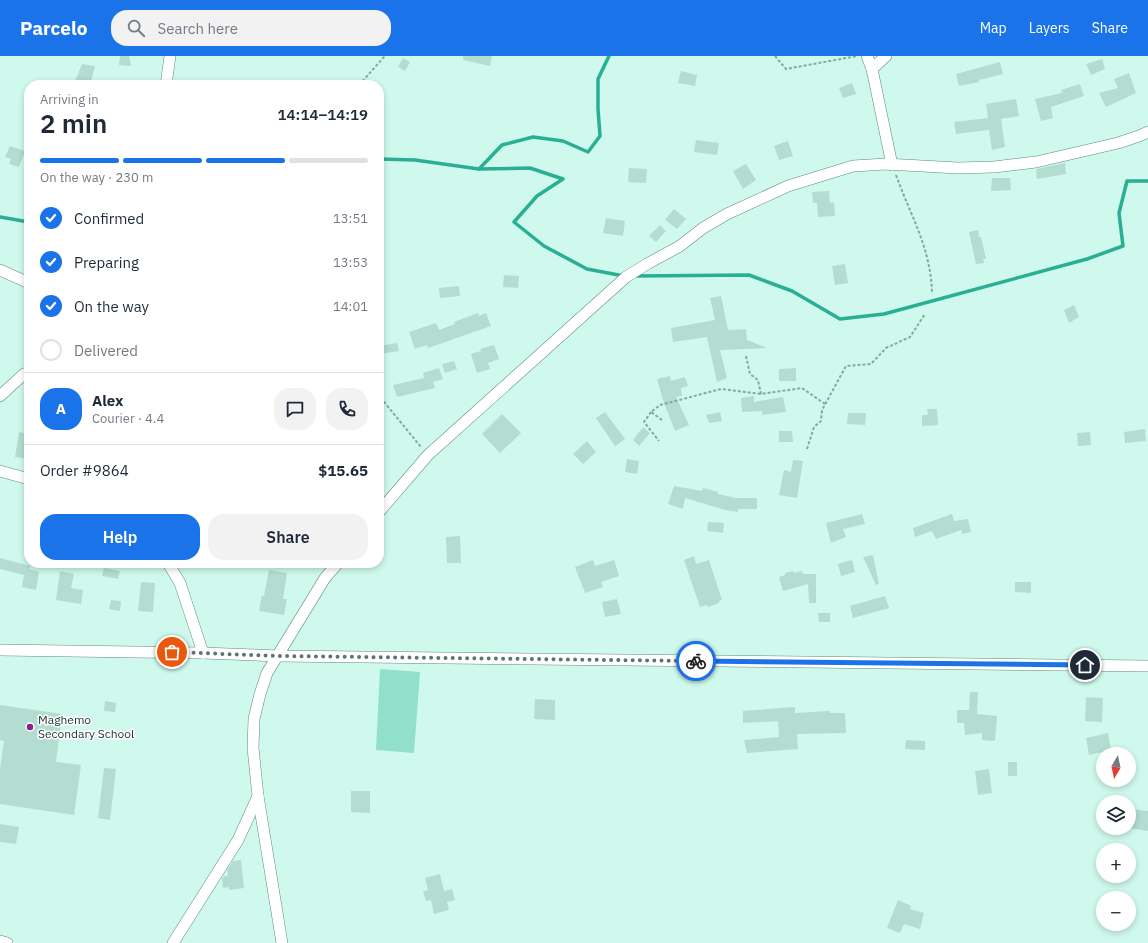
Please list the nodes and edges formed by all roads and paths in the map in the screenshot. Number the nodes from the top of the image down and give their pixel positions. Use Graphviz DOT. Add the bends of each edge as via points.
graph roads {
  1 [pos="170,56"];
  2 [pos="385,56"];
  3 [pos="775,56"];
  4 [pos="858,56"];
  5 [pos="867,56"];
  6 [pos="886,56"];
  7 [pos="872,70"];
  8 [pos="167,80"];
  9 [pos="363,80"];
  10 [pos="1148,132"];
  11 [pos="892,165"];
  12 [pos="0,270"];
  13 [pos="24,281"];
  14 [pos="932,294"];
  15 [pos="925,314"];
  16 [pos="746,356"];
  17 [pos="24,374"];
  18 [pos="762,394"];
  19 [pos="0,396"];
  20 [pos="384,402"];
  21 [pos="825,404"];
  22 [pos="652,412"];
  23 [pos="662,420"];
  24 [pos="659,440"];
  25 [pos="807,449"];
  26 [pos="428,456"];
  27 [pos="0,470"];
  28 [pos="24,477"];
  29 [pos="384,506"];
  30 [pos="171,568"];
  31 [pos="334,568"];
  32 [pos="0,650"];
  33 [pos="203,652"];
  34 [pos="279,656"];
  35 [pos="1148,666"];
  36 [pos="258,796"];
  37 [pos="0,941"];
  38 [pos="175,942"];
  39 [pos="7,943"];
  40 [pos="282,943"];
  1 -- 8 [label="street"];
  2 -- 9 [label="path"];
  3 -- 4 [label="path" via="786,69"];
  5 -- 7 [label="street"];
  6 -- 7 [label="street"];
  7 -- 11 [label="street"];
  10 -- 11 [label="street" via="1118,143 1036,162 958,168"];
  11 -- 14 [label="path" via="925,247"];
  11 -- 26 [label="street" via="853,166 788,186 703,228 680,246 626,277"];
  12 -- 13 [label="street"];
  15 -- 21 [label="path" via="910,337 886,348 871,364 846,366"];
  16 -- 18 [label="path" via="750,374 758,380"];
  17 -- 19 [label="street"];
  18 -- 21 [label="path" via="802,388"];
  18 -- 22 [label="path" via="721,389 660,406"];
  20 -- 26 [label="path"];
  21 -- 25 [label="path" via="821,421 814,427"];
  22 -- 23 [label="path"];
  22 -- 24 [label="path" via="644,422"];
  26 -- 29 [label="street"];
  27 -- 28 [label="street"];
  30 -- 33 [label="street" via="180,583"];
  31 -- 34 [label="street" via="325,578"];
  32 -- 33 [label="street"];
  33 -- 34 [label="street"];
  34 -- 35 [label="street"];
  34 -- 36 [label="street" via="268,673 254,719 253,748"];
  36 -- 38 [label="street" via="238,840"];
  36 -- 40 [label="street"];
  37 -- 39 [label="street"];
}
